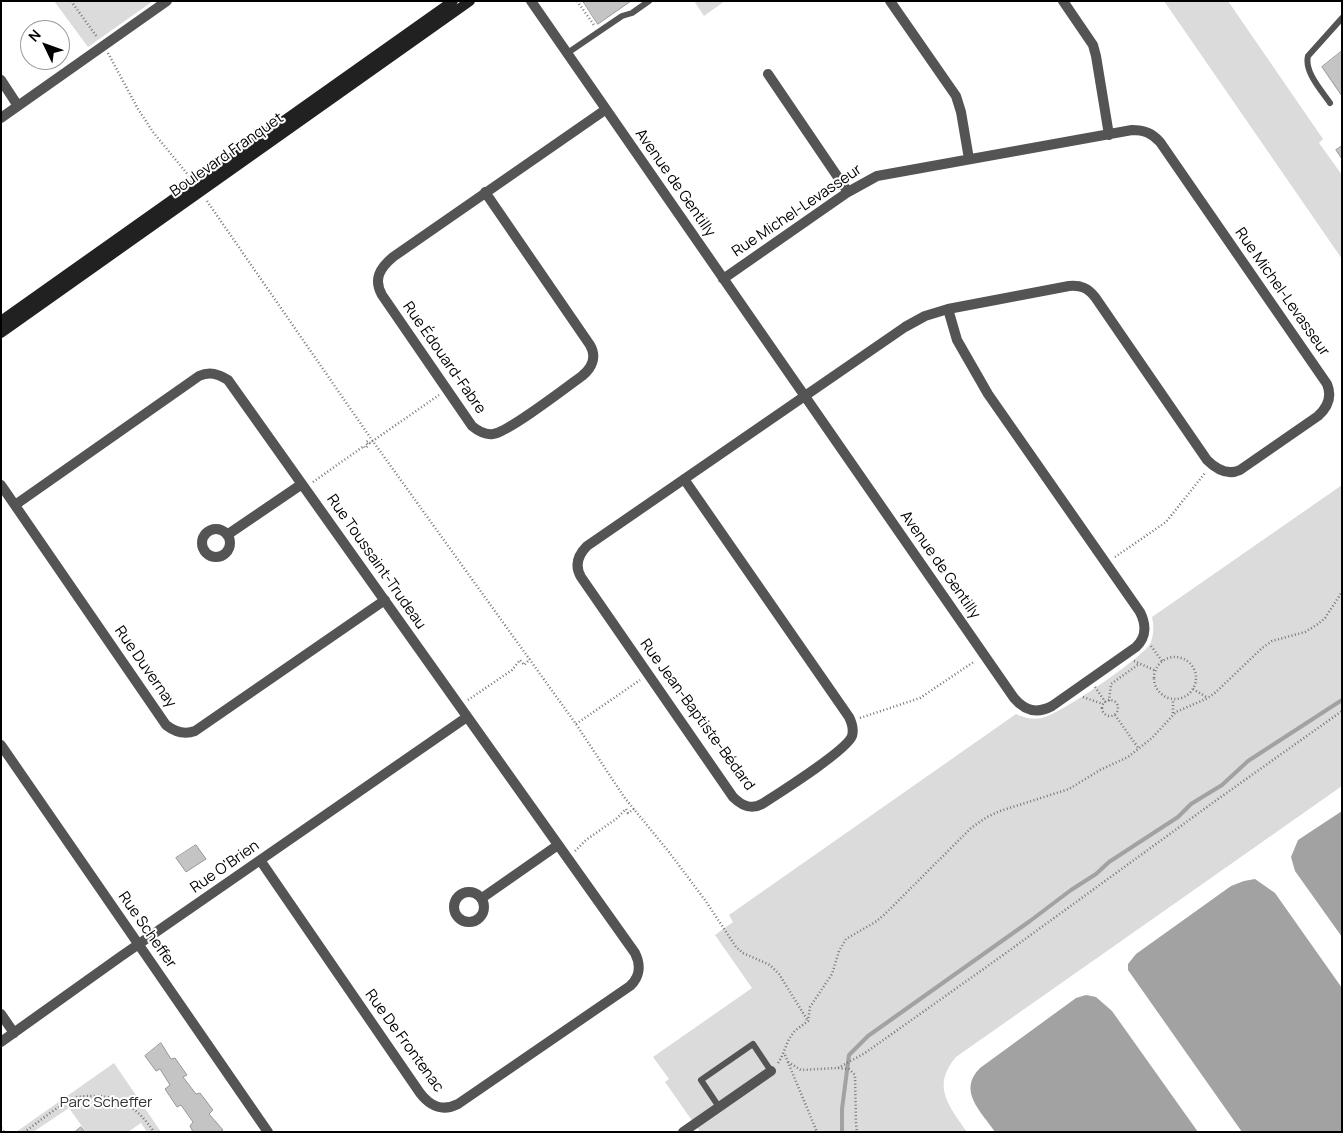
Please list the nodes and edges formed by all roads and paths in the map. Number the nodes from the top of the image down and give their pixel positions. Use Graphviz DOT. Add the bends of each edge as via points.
graph roads {
  1 [pos="71,1"];
  2 [pos="167,1"];
  3 [pos="453,1"];
  4 [pos="470,1"];
  5 [pos="531,1"];
  6 [pos="577,1"];
  7 [pos="649,1"];
  8 [pos="890,1"];
  9 [pos="1063,1"];
  10 [pos="588,18"];
  11 [pos="1342,18"];
  12 [pos="99,39"];
  13 [pos="108,54"];
  14 [pos="566,54"];
  15 [pos="768,74"];
  16 [pos="1,80"];
  17 [pos="1330,103"];
  18 [pos="18,106"];
  19 [pos="605,110"];
  20 [pos="1,118"];
  21 [pos="1109,135"];
  22 [pos="970,159"];
  23 [pos="187,174"];
  24 [pos="485,192"];
  25 [pos="848,192"];
  26 [pos="208,202"];
  27 [pos="723,278"];
  28 [pos="948,309"];
  29 [pos="1,321"];
  30 [pos="1,333"];
  31 [pos="440,394"];
  32 [pos="805,396"];
  33 [pos="372,440"];
  34 [pos="1206,472"];
  35 [pos="684,479"];
  36 [pos="307,483"];
  37 [pos="1,485"];
  38 [pos="15,506"];
  39 [pos="227,535"];
  40 [pos="1113,558"];
  41 [pos="1342,592"];
  42 [pos="385,600"];
  43 [pos="1149,645"];
  44 [pos="530,659"];
  45 [pos="976,660"];
  46 [pos="1132,660"];
  47 [pos="1162,661"];
  48 [pos="1140,664"];
  49 [pos="1154,670"];
  50 [pos="641,679"];
  51 [pos="1095,687"];
  52 [pos="1193,689"];
  53 [pos="1081,696"];
  54 [pos="1208,698"];
  55 [pos="1173,700"];
  56 [pos="466,701"];
  57 [pos="1106,703"];
  58 [pos="1342,711"];
  59 [pos="1173,714"];
  60 [pos="1115,715"];
  61 [pos="467,717"];
  62 [pos="859,718"];
  63 [pos="576,724"];
  64 [pos="1,745"];
  65 [pos="1139,749"];
  66 [pos="634,809"];
  67 [pos="558,846"];
  68 [pos="574,851"];
  69 [pos="260,860"];
  70 [pos="482,898"];
  71 [pos="139,945"];
  72 [pos="639,972"];
  73 [pos="1,1014"];
  74 [pos="808,1021"];
  75 [pos="14,1033"];
  76 [pos="1,1042"];
  77 [pos="784,1054"];
  78 [pos="788,1062"];
  79 [pos="838,1068"];
  80 [pos="771,1071"];
  81 [pos="719,1107"];
  82 [pos="1,1128"];
  83 [pos="267,1131"];
  84 [pos="4,1132"];
  85 [pos="24,1132"];
  86 [pos="154,1132"];
  87 [pos="683,1132"];
  88 [pos="817,1132"];
  89 [pos="857,1132"];
  1 -- 12 [label="path"];
  2 -- 18 [label="street"];
  3 -- 29 [label="street, Boulevard Franquet"];
  4 -- 30 [label="street, Boulevard Franquet"];
  5 -- 14 [label="street, Avenue de Gentilly"];
  6 -- 10 [label="path"];
  7 -- 14 [label="lane"];
  8 -- 22 [label="street" via="956,96"];
  9 -- 21 [label="street" via="1093,45"];
  11 -- 17 [label="lane" via="1307,61"];
  13 -- 23 [label="path" via="153,132"];
  14 -- 19 [label="street, Avenue de Gentilly"];
  15 -- 25 [label="street"];
  16 -- 18 [label="street"];
  18 -- 20 [label="street"];
  19 -- 24 [label="street, Rue Édouard-Fabre"];
  19 -- 27 [label="street, Avenue de Gentilly"];
  21 -- 22 [label="street, Rue Michel-Levasseur"];
  21 -- 28 [label="street, Rue Michel-Levasseur" via="1144,131 1160,142 1327,384 1329,399 1322,412 1240,470 1226,472 1207,460 1088,290 1069,286"];
  22 -- 25 [label="street, Rue Michel-Levasseur" via="884,174"];
  24 -- 24 [label="street, Rue Édouard-Fabre" via="387,262 379,273 378,284 382,295 472,426 492,434 507,429 582,376 592,366 594,356 590,345"];
  25 -- 27 [label="street, Rue Michel-Levasseur"];
  26 -- 33 [label="path"];
  27 -- 32 [label="street, Avenue de Gentilly"];
  28 -- 32 [label="street, Rue Michel-Levasseur" via="910,324"];
  28 -- 32 [label="street, Avenue de Gentilly" via="957,340 983,386 1144,622 1143,637 1136,647 1052,706 1040,711 1030,710 1014,698"];
  31 -- 33 [label="path"];
  32 -- 35 [label="street, Rue Jean-Baptiste-Bédard"];
  33 -- 36 [label="path" via="366,442 368,446 365,448"];
  33 -- 44 [label="path"];
  34 -- 40 [label="path" via="1166,522"];
  35 -- 35 [label="street, Rue Jean-Baptiste-Bédard" via="849,717 852,726 851,737 840,750 758,806 745,806 733,797 578,572 577,561 587,546"];
  36 -- 38 [label="street, Rue Toussaint-Trudeau" via="228,380 217,374 204,373"];
  36 -- 39 [label="street"];
  36 -- 42 [label="street, Rue Toussaint-Trudeau"];
  37 -- 38 [label="street, Rue Duvernay"];
  38 -- 42 [label="street, Rue Duvernay" via="166,725 177,732 195,731"];
  41 -- 54 [label="path" via="1318,624 1305,632 1272,641"];
  42 -- 61 [label="street, Rue Toussaint-Trudeau"];
  43 -- 47 [label="path"];
  44 -- 56 [label="path" via="524,665 520,660 508,674"];
  44 -- 63 [label="path"];
  45 -- 62 [label="path" via="920,698"];
  46 -- 48 [label="path"];
  47 -- 49 [label="path"];
  47 -- 52 [label="path" via="1176,656 1188,662 1196,673"];
  48 -- 49 [label="path"];
  48 -- 57 [label="path" via="1111,684"];
  49 -- 55 [label="path" via="1158,692"];
  50 -- 63 [label="path"];
  51 -- 57 [label="path"];
  52 -- 54 [label="path"];
  52 -- 55 [label="path" via="1185,697"];
  53 -- 57 [label="path"];
  54 -- 59 [label="path"];
  55 -- 59 [label="path"];
  57 -- 60 [label="path" via="1105,714"];
  57 -- 60 [label="path" via="1114,702 1118,706"];
  58 -- 79 [label="path" via="865,1053"];
  59 -- 65 [label="path" via="1160,731"];
  60 -- 65 [label="path"];
  61 -- 67 [label="street, Rue Toussaint-Trudeau"];
  61 -- 69 [label="street, Rue O'Brien"];
  63 -- 66 [label="path"];
  64 -- 71 [label="street, Rue Scheffer"];
  65 -- 74 [label="path" via="1069,789 1000,811 971,828 886,913 846,939 832,974 810,1007"];
  66 -- 68 [label="path" via="628,813 626,810"];
  66 -- 74 [label="path" via="705,900 736,947 770,965 779,974"];
  67 -- 70 [label="street"];
  67 -- 72 [label="street, Rue Toussaint-Trudeau" via="634,953"];
  69 -- 71 [label="street, Rue O'Brien"];
  69 -- 72 [label="street, Rue De Frontenac" via="420,1092 428,1103 437,1107 448,1108 458,1104 630,986"];
  71 -- 75 [label="street, Rue O'Brien"];
  71 -- 83 [label="street, Rue Scheffer"];
  73 -- 75 [label="street"];
  74 -- 77 [label="path" via="793,1033"];
  75 -- 76 [label="street, Rue O'Brien"];
  77 -- 78 [label="path"];
  77 -- 80 [label="path"];
  78 -- 79 [label="path" via="801,1070"];
  78 -- 88 [label="path"];
  79 -- 89 [label="path" via="849,1069 855,1075"];
  80 -- 81 [label="street"];
  80 -- 81 [label="lane" via="753,1044 701,1080"];
  81 -- 87 [label="street"];
  82 -- 84 [label="path"];
  85 -- 86 [label="path" via="68,1102 86,1096 111,1098 129,1105"];
}
